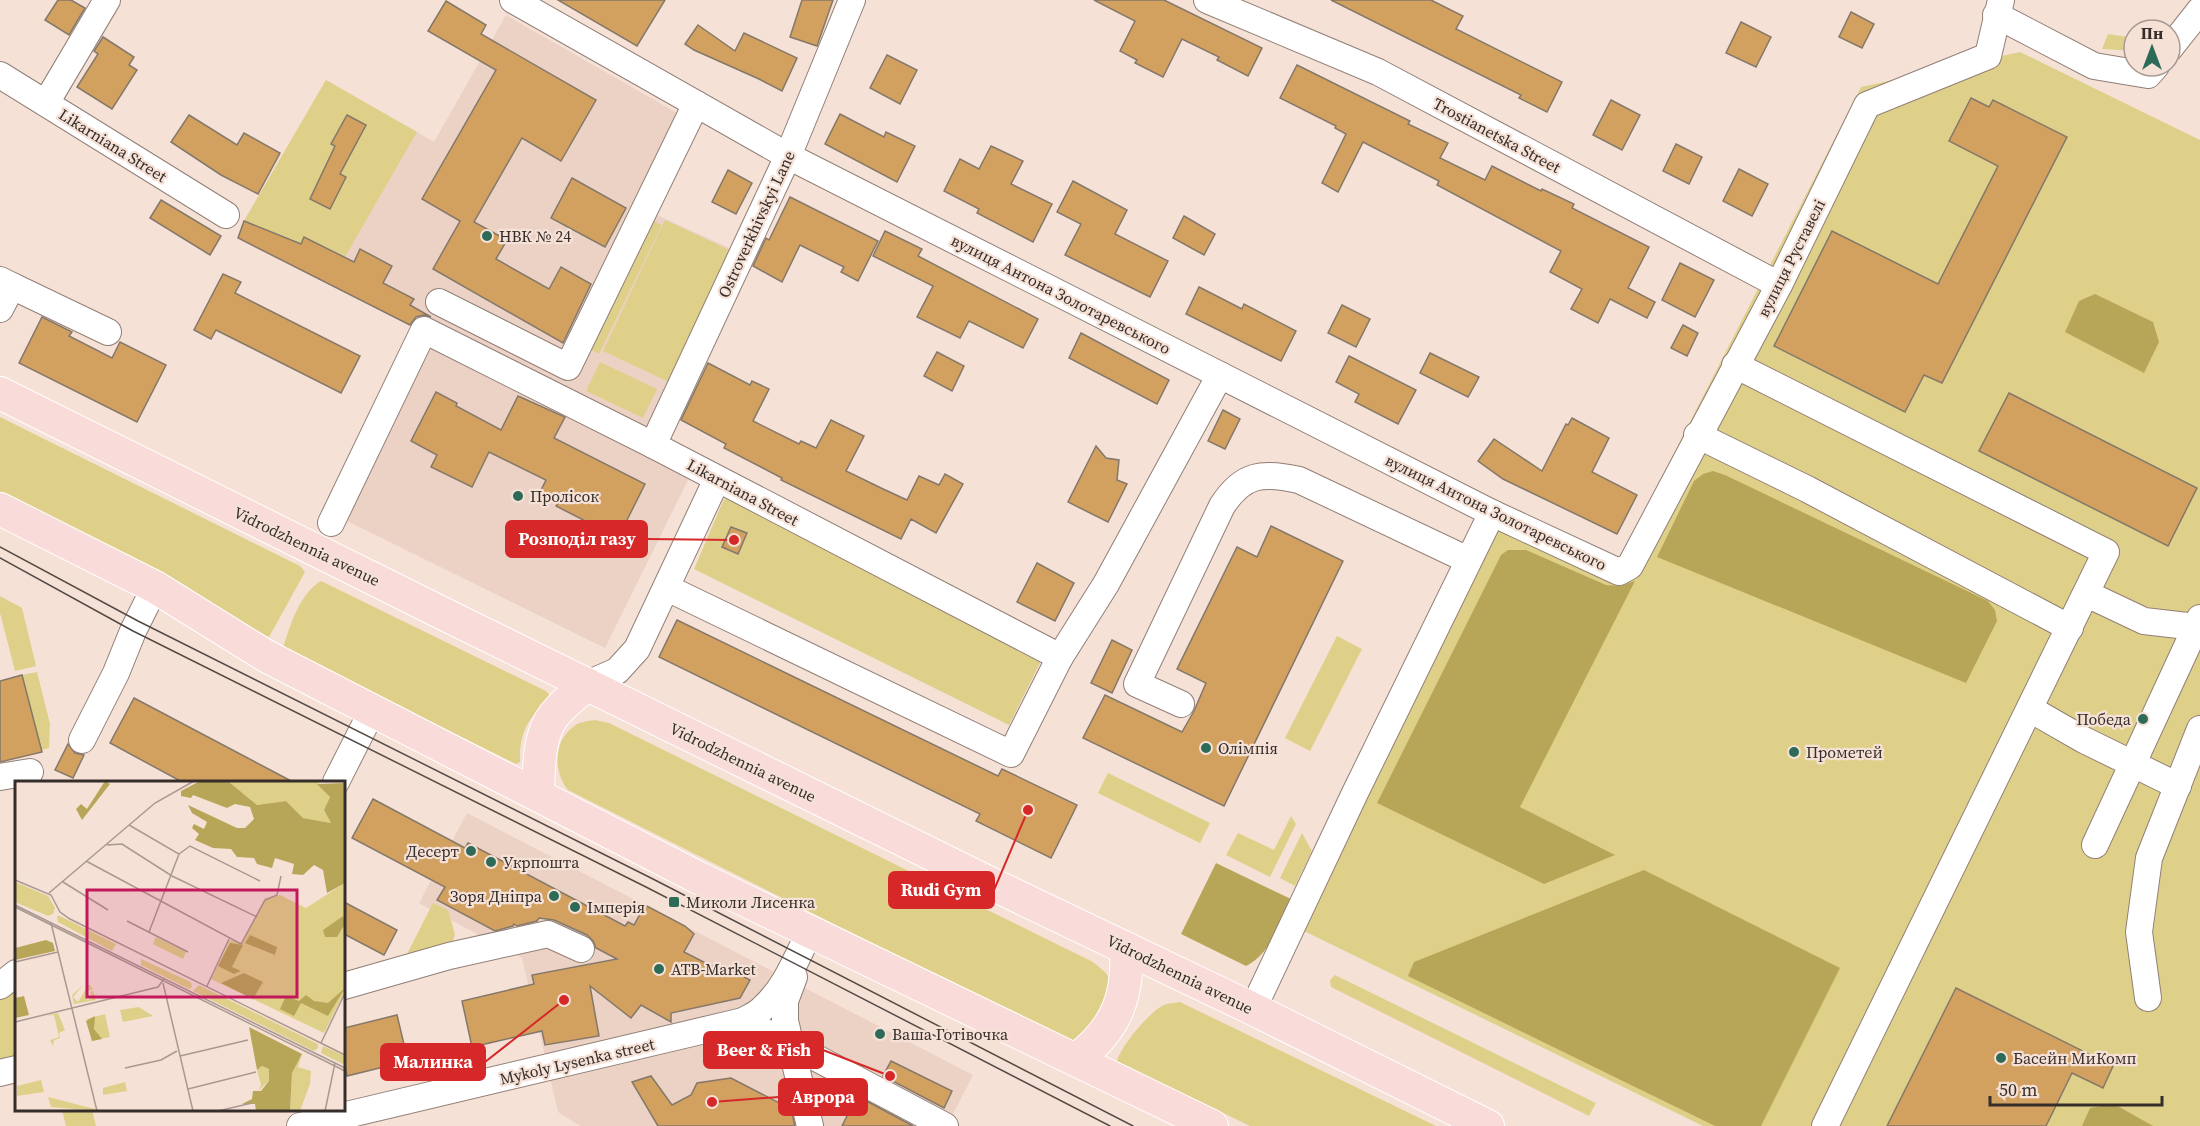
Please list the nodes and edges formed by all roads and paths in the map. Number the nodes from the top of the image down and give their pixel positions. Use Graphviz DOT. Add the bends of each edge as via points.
graph roads {
  1 [pos="107,0"];
  2 [pos="513,0"];
  3 [pos="852,0"];
  4 [pos="1207,0"];
  5 [pos="1998,7"];
  6 [pos="2200,10"];
  7 [pos="2182,33"];
  8 [pos="2122,71"];
  9 [pos="0,75"];
  10 [pos="46,104"];
  11 [pos="696,104"];
  12 [pos="788,156"];
  13 [pos="226,215"];
  14 [pos="6,283"];
  15 [pos="1779,285"];
  16 [pos="439,302"];
  17 [pos="0,309"];
  18 [pos="108,332"];
  19 [pos="1735,365"];
  20 [pos="1220,375"];
  21 [pos="0,393"];
  22 [pos="1697,435"];
  23 [pos="653,445"];
  24 [pos="717,479"];
  25 [pos="0,509"];
  26 [pos="1492,513"];
  27 [pos="331,523"];
  28 [pos="1468,560"];
  29 [pos="1619,572"];
  30 [pos="155,587"];
  31 [pos="667,588"];
  32 [pos="2087,594"];
  33 [pos="2198,623"];
  34 [pos="2070,628"];
  35 [pos="1060,657"];
  36 [pos="587,684"];
  37 [pos="1180,704"];
  38 [pos="2030,709"];
  39 [pos="372,711"];
  40 [pos="2200,729"];
  41 [pos="82,740"];
  42 [pos="2133,764"];
  43 [pos="30,772"];
  44 [pos="0,777"];
  45 [pos="337,781"];
  46 [pos="2178,786"];
  47 [pos="538,795"];
  48 [pos="2095,845"];
  49 [pos="810,931"];
  50 [pos="1126,948"];
  51 [pos="581,949"];
  52 [pos="15,974"];
  53 [pos="0,986"];
  54 [pos="345,986"];
  55 [pos="2148,998"];
  56 [pos="1254,1009"];
  57 [pos="743,1022"];
  58 [pos="790,1044"];
  59 [pos="1077,1059"];
  60 [pos="15,1070"];
  61 [pos="0,1073"];
  62 [pos="341,1113"];
  63 [pos="300,1126"];
  64 [pos="810,1126"];
  65 [pos="945,1126"];
  66 [pos="1212,1126"];
  67 [pos="1488,1126"];
  68 [pos="1824,1126"];
  1 -- 10 [label="street"];
  2 -- 11 [label="street, вулиця Антона Золотаревського"];
  3 -- 12 [label="street, Ostroverkhivskyi Lane"];
  4 -- 15 [label="street, Trostianetska Street" via="1378,72"];
  5 -- 8 [label="street" via="2094,66"];
  5 -- 15 [label="street, вулиця Руставелі" via="1988,56 1867,105"];
  6 -- 7 [label="street"];
  9 -- 10 [label="street, Likarniana Street"];
  10 -- 13 [label="street, Likarniana Street"];
  11 -- 12 [label="street, вулиця Антона Золотаревського"];
  11 -- 16 [label="street" via="568,367"];
  12 -- 20 [label="street, вулиця Антона Золотаревського"];
  12 -- 23 [label="street, Ostroverkhivskyi Lane"];
  14 -- 17 [label="street"];
  14 -- 18 [label="street"];
  15 -- 19 [label="street, вулиця Руставелі"];
  19 -- 22 [label="street, вулиця Руставелі"];
  19 -- 32 [label="street" via="2106,552"];
  20 -- 26 [label="street, вулиця Антона Золотаревського"];
  20 -- 35 [label="street" via="1106,584"];
  21 -- 36 [label="main road, Vidrodzhennia avenue"];
  22 -- 29 [label="street, вулиця Руставелі" via="1630,566"];
  22 -- 34 [label="street"];
  23 -- 24 [label="street, Likarniana Street"];
  23 -- 27 [label="street, Likarniana Street" via="424,330"];
  24 -- 31 [label="street"];
  24 -- 35 [label="street, Likarniana Street"];
  25 -- 30 [label="main road"];
  26 -- 28 [label="street"];
  26 -- 29 [label="street, вулиця Антона Золотаревського"];
  28 -- 37 [label="street" via="1299,480 1274,475 1250,479 1232,490 1222,506 1137,684"];
  28 -- 56 [label="street"];
  30 -- 39 [label="main road" via="266,656"];
  30 -- 41 [label="street"];
  31 -- 35 [label="street" via="1011,754"];
  31 -- 36 [label="street" via="637,649 617,670"];
  32 -- 33 [label="street" via="2144,621"];
  32 -- 34 [label="street"];
  33 -- 42 [label="street"];
  34 -- 38 [label="street"];
  36 -- 47 [label="main road" via="550,722 539,765"];
  36 -- 50 [label="main road, Vidrodzhennia avenue"];
  38 -- 42 [label="street"];
  38 -- 68 [label="street"];
  39 -- 45 [label="street"];
  39 -- 47 [label="main road"];
  40 -- 46 [label="street"];
  42 -- 46 [label="street"];
  42 -- 48 [label="street"];
  43 -- 44 [label="street"];
  46 -- 55 [label="street" via="2149,858 2139,932"];
  47 -- 49 [label="main road"];
  49 -- 57 [label="street, Mykoly Lysenka street" via="774,996"];
  49 -- 58 [label="street" via="785,1001"];
  49 -- 59 [label="main road"];
  50 -- 56 [label="main road, Vidrodzhennia avenue"];
  50 -- 59 [label="main road" via="1125,990 1120,1007 1095,1046"];
  51 -- 54 [label="street" via="548,934 449,956"];
  52 -- 53 [label="street"];
  56 -- 67 [label="main road, Vidrodzhennia avenue"];
  57 -- 58 [label="street"];
  57 -- 62 [label="street, Mykoly Lysenka street"];
  58 -- 64 [label="street"];
  58 -- 65 [label="street"];
  59 -- 66 [label="main road"];
  60 -- 61 [label="street"];
  62 -- 63 [label="street, Mykoly Lysenka street"];
}
